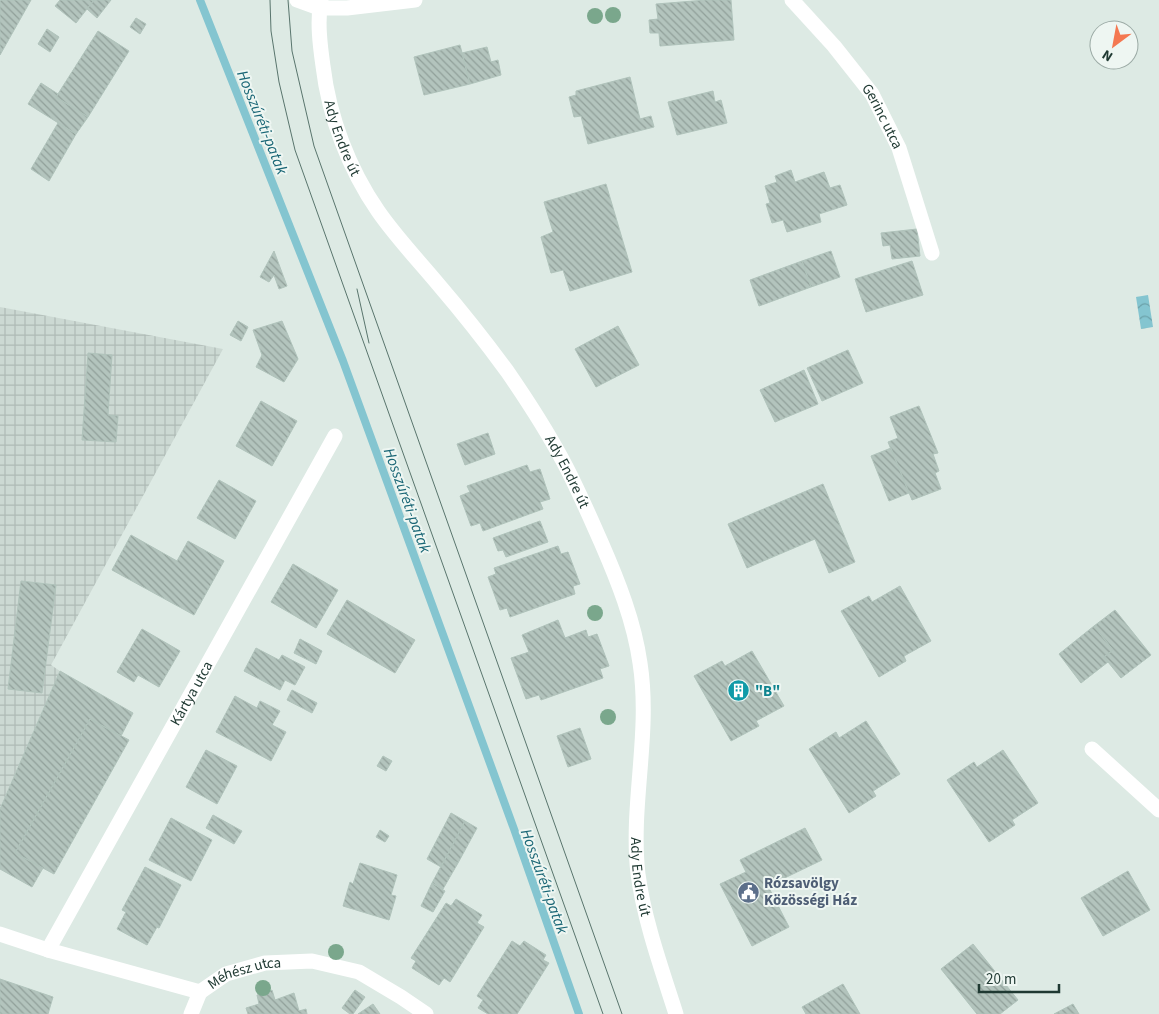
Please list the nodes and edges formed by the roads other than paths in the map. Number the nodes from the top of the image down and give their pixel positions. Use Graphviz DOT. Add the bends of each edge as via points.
graph roads {
  1 [pos="297,0"];
  2 [pos="415,0"];
  3 [pos="792,0"];
  4 [pos="320,4"];
  5 [pos="932,254"];
  6 [pos="335,436"];
  7 [pos="1092,749"];
  8 [pos="1159,810"];
  9 [pos="0,934"];
  10 [pos="48,950"];
  11 [pos="200,992"];
  12 [pos="191,1014"];
  13 [pos="426,1014"];
  14 [pos="676,1014"];
  1 -- 4 [label="street"];
  2 -- 4 [label="street" via="347,8"];
  3 -- 5 [label="street, Gerinc utca" via="872,94 899,148"];
  4 -- 14 [label="street, Ady Endre út" via="320,46 330,108 360,181 378,210 517,386 562,460 618,582 633,627 644,687 638,874 657,954"];
  6 -- 10 [label="street, Kártya utca"];
  7 -- 8 [label="street"];
  9 -- 10 [label="street, Méhész utca"];
  10 -- 11 [label="street, Méhész utca"];
  11 -- 12 [label="street"];
  11 -- 13 [label="street, Méhész utca" via="226,974 266,963 312,961 359,972"];
}
